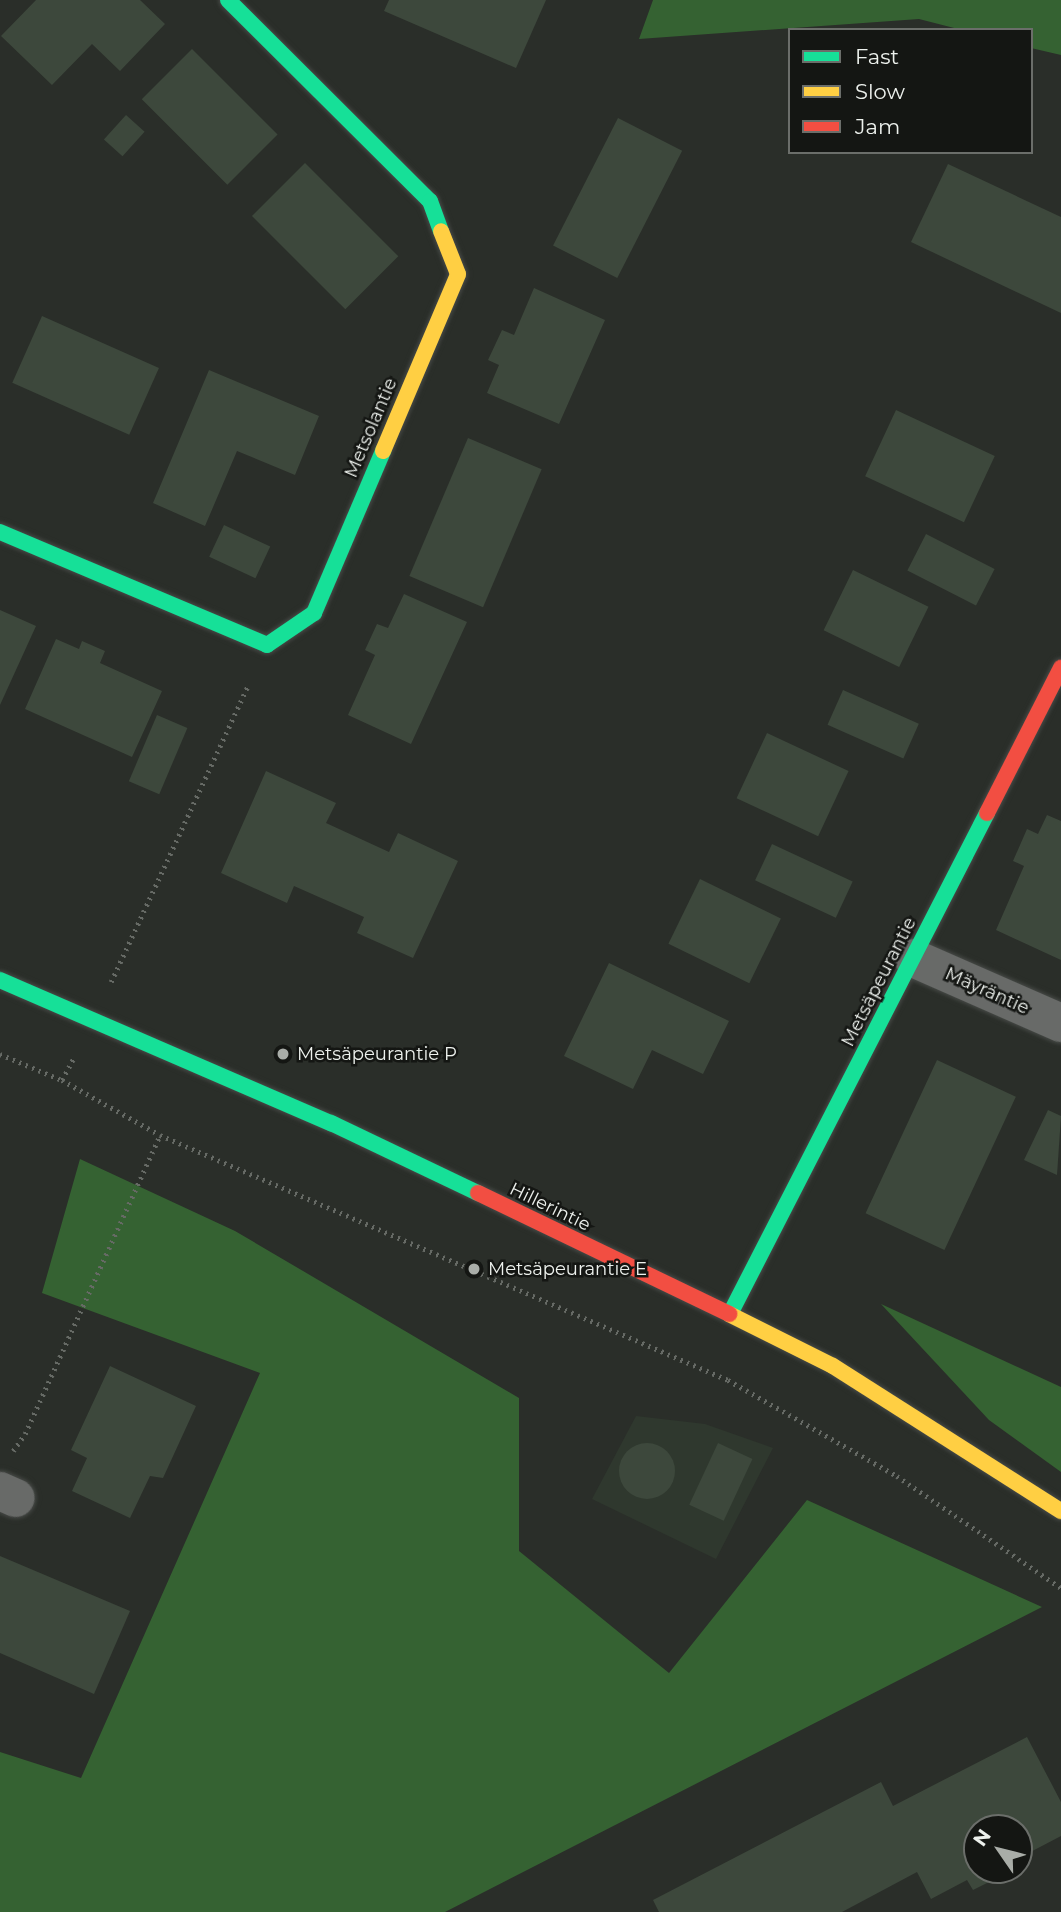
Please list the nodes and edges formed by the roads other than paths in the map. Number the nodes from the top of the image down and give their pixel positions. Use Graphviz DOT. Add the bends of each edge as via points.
graph roads {
  1 [pos="228,0"];
  2 [pos="0,532"];
  3 [pos="1061,668"];
  4 [pos="913,958"];
  5 [pos="0,979"];
  6 [pos="1061,1023"];
  7 [pos="730,1314"];
  8 [pos="1061,1511"];
  1 -- 2 [label="street, Metsolantie" via="430,201 458,274 314,613 267,645"];
  3 -- 4 [label="street, Metsäpeurantie"];
  4 -- 6 [label="street, Mäyräntie"];
  4 -- 7 [label="street, Metsäpeurantie"];
  5 -- 7 [label="street, Hillerintie" via="331,1124"];
  7 -- 8 [label="street, Hillerintie" via="834,1366"];
}
